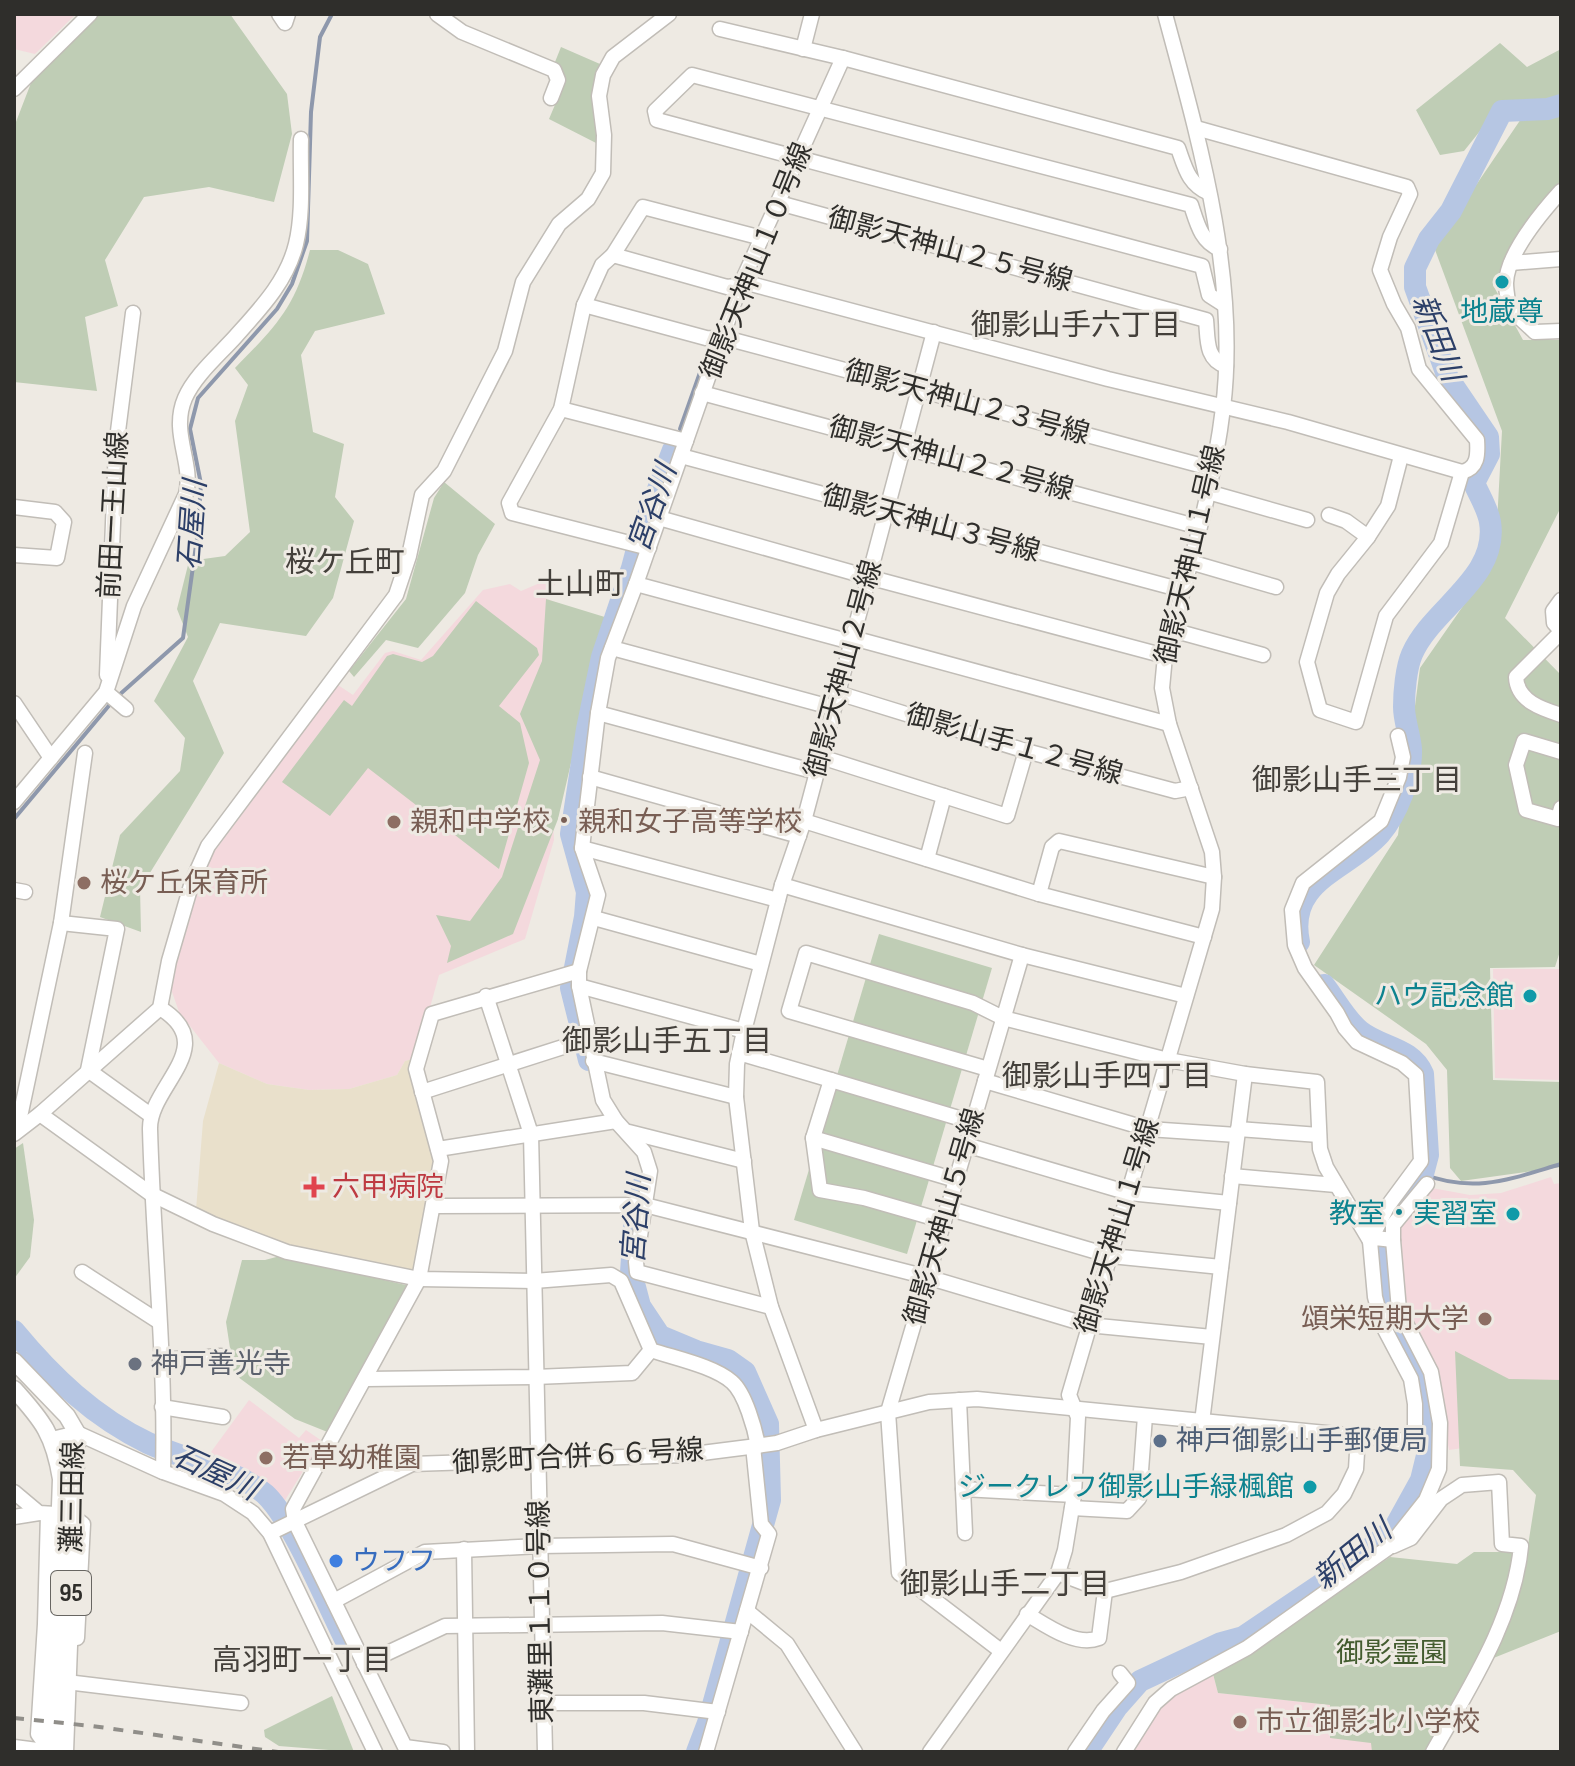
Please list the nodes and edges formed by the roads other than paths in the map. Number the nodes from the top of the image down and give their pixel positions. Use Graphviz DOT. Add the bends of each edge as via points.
graph roads {
  1 [pos="90,14"];
  2 [pos="279,14"];
  3 [pos="288,14"];
  4 [pos="437,14"];
  5 [pos="669,14"];
  6 [pos="812,14"];
  7 [pos="1165,14"];
  8 [pos="720,29"];
  9 [pos="803,49"];
  10 [pos="843,58"];
  11 [pos="14,89"];
  12 [pos="551,98"];
  13 [pos="821,109"];
  14 [pos="1196,128"];
  15 [pos="301,139"];
  16 [pos="798,157"];
  17 [pos="1561,191"];
  18 [pos="1209,193"];
  19 [pos="779,203"];
  20 [pos="762,238"];
  21 [pos="1220,249"];
  22 [pos="613,255"];
  23 [pos="1561,259"];
  24 [pos="1511,263"];
  25 [pos="740,286"];
  26 [pos="1223,304"];
  27 [pos="584,305"];
  28 [pos="133,313"];
  29 [pos="1561,331"];
  30 [pos="934,332"];
  31 [pos="720,339"];
  32 [pos="1226,366"];
  33 [pos="919,390"];
  34 [pos="702,393"];
  35 [pos="1223,405"];
  36 [pos="561,409"];
  37 [pos="686,441"];
  38 [pos="905,446"];
  39 [pos="681,456"];
  40 [pos="1401,456"];
  41 [pos="1214,469"];
  42 [pos="1462,472"];
  43 [pos="1208,492"];
  44 [pos="14,507"];
  45 [pos="887,513"];
  46 [pos="1329,515"];
  47 [pos="659,518"];
  48 [pos="1307,520"];
  49 [pos="1199,527"];
  50 [pos="1368,537"];
  51 [pos="648,548"];
  52 [pos="14,555"];
  53 [pos="1190,562"];
  54 [pos="868,577"];
  55 [pos="636,584"];
  56 [pos="1276,587"];
  57 [pos="1182,590"];
  58 [pos="1561,600"];
  59 [pos="1172,630"];
  60 [pos="1561,632"];
  61 [pos="853,638"];
  62 [pos="612,648"];
  63 [pos="1263,655"];
  64 [pos="1165,656"];
  65 [pos="106,692"];
  66 [pos="836,700"];
  67 [pos="14,703"];
  68 [pos="126,709"];
  69 [pos="598,713"];
  70 [pos="1561,715"];
  71 [pos="1169,724"];
  72 [pos="1398,736"];
  73 [pos="1026,751"];
  74 [pos="1561,752"];
  75 [pos="85,753"];
  76 [pos="51,758"];
  77 [pos="819,765"];
  78 [pos="590,777"];
  79 [pos="1191,788"];
  80 [pos="944,796"];
  81 [pos="14,802"];
  82 [pos="1561,808"];
  83 [pos="804,821"];
  84 [pos="799,836"];
  85 [pos="582,848"];
  86 [pos="927,859"];
  87 [pos="1214,877"];
  88 [pos="782,885"];
  89 [pos="1039,894"];
  90 [pos="778,900"];
  91 [pos="594,918"];
  92 [pos="61,923"];
  93 [pos="1204,937"];
  94 [pos="1022,955"];
  95 [pos="761,964"];
  96 [pos="575,976"];
  97 [pos="486,996"];
  98 [pos="1186,996"];
  99 [pos="160,1008"];
  100 [pos="1003,1018"];
  101 [pos="744,1031"];
  102 [pos="584,1040"];
  103 [pos="739,1053"];
  104 [pos="1168,1060"];
  105 [pos="593,1061"];
  106 [pos="509,1064"];
  107 [pos="88,1070"];
  108 [pos="1245,1074"];
  109 [pos="986,1075"];
  110 [pos="831,1080"];
  111 [pos="422,1092"];
  112 [pos="736,1097"];
  113 [pos="40,1114"];
  114 [pos="149,1114"];
  115 [pos="612,1121"];
  116 [pos="972,1122"];
  117 [pos="1148,1129"];
  118 [pos="628,1132"];
  119 [pos="1238,1132"];
  120 [pos="16,1133"];
  121 [pos="531,1134"];
  122 [pos="1319,1135"];
  123 [pos="813,1138"];
  124 [pos="966,1145"];
  125 [pos="438,1149"];
  126 [pos="744,1161"];
  127 [pos="1232,1176"];
  128 [pos="956,1180"];
  129 [pos="1427,1184"];
  130 [pos="1336,1185"];
  131 [pos="1129,1193"];
  132 [pos="151,1194"];
  133 [pos="1229,1203"];
  134 [pos="639,1205"];
  135 [pos="433,1206"];
  136 [pos="533,1206"];
  137 [pos="946,1215"];
  138 [pos="752,1231"];
  139 [pos="1373,1240"];
  140 [pos="1392,1240"];
  141 [pos="1111,1256"];
  142 [pos="1221,1267"];
  143 [pos="82,1272"];
  144 [pos="927,1277"];
  145 [pos="419,1279"];
  146 [pos="534,1281"];
  147 [pos="771,1307"];
  148 [pos="158,1321"];
  149 [pos="1088,1325"];
  150 [pos="1212,1337"];
  151 [pos="651,1350"];
  152 [pos="221,1356"];
  153 [pos="160,1360"];
  154 [pos="14,1361"];
  155 [pos="535,1377"];
  156 [pos="366,1379"];
  157 [pos="17,1396"];
  158 [pos="959,1400"];
  159 [pos="162,1407"];
  160 [pos="1073,1409"];
  161 [pos="888,1412"];
  162 [pos="1145,1416"];
  163 [pos="223,1417"];
  164 [pos="1202,1422"];
  165 [pos="816,1430"];
  166 [pos="77,1433"];
  167 [pos="1358,1436"];
  168 [pos="52,1439"];
  169 [pos="756,1446"];
  170 [pos="537,1461"];
  171 [pos="163,1466"];
  172 [pos="963,1489"];
  173 [pos="14,1492"];
  174 [pos="1073,1501"];
  175 [pos="56,1515"];
  176 [pos="14,1517"];
  177 [pos="295,1522"];
  178 [pos="270,1533"];
  179 [pos="965,1533"];
  180 [pos="539,1546"];
  181 [pos="1388,1548"];
  182 [pos="464,1549"];
  183 [pos="760,1568"];
  184 [pos="1058,1573"];
  185 [pos="1105,1591"];
  186 [pos="334,1601"];
  187 [pos="747,1611"];
  188 [pos="1027,1614"];
  189 [pos="540,1624"];
  190 [pos="465,1625"];
  191 [pos="735,1632"];
  192 [pos="1001,1651"];
  193 [pos="364,1664"];
  194 [pos="1120,1673"];
  195 [pos="75,1683"];
  196 [pos="241,1703"];
  197 [pos="543,1703"];
  198 [pos="717,1712"];
  199 [pos="14,1747"];
  200 [pos="53,1752"];
  201 [pos="65,1752"];
  202 [pos="71,1752"];
  203 [pos="375,1752"];
  204 [pos="443,1752"];
  205 [pos="467,1752"];
  206 [pos="545,1752"];
  207 [pos="706,1752"];
  208 [pos="855,1752"];
  209 [pos="930,1752"];
  210 [pos="1075,1752"];
  211 [pos="1124,1752"];
  212 [pos="1433,1752"];
  1 -- 11 [label="street"];
  2 -- 3 [label="street" via="285,23"];
  4 -- 12 [label="street" via="462,32 554,70 558,80"];
  5 -- 99 [label="street" via="613,57 603,75 603,173 588,199 559,224 523,282 505,351 444,471 422,495 396,595 208,846 192,882"];
  6 -- 9 [label="street"];
  7 -- 14 [label="street, 御影天神山１号線"];
  8 -- 9 [label="street"];
  9 -- 10 [label="street"];
  10 -- 13 [label="street, 御影天神山１０号線"];
  10 -- 18 [label="street" via="1178,148 1190,179"];
  13 -- 16 [label="street, 御影天神山１０号線"];
  13 -- 16 [label="street" via="692,75 655,111 657,120"];
  13 -- 21 [label="street" via="1191,205 1202,235"];
  14 -- 18 [label="street, 御影天神山１号線"];
  14 -- 42 [label="street" via="1407,187 1410,194 1380,270 1408,328 1419,369 1477,440 1476,462"];
  15 -- 65 [label="street" via="296,247 268,300 185,398 179,436 189,481 186,494 134,606"];
  16 -- 19 [label="street, 御影天神山１０号線"];
  16 -- 26 [label="street" via="1202,266 1209,295"];
  17 -- 24 [label="street"];
  18 -- 21 [label="street, 御影天神山１号線"];
  19 -- 20 [label="street, 御影天神山１０号線"];
  19 -- 32 [label="street, 御影天神山２５号線" via="1206,320 1210,355"];
  20 -- 22 [label="street" via="643,207"];
  20 -- 25 [label="street, 御影天神山１０号線"];
  21 -- 26 [label="street, 御影天神山１号線"];
  22 -- 25 [label="street" via="727,287"];
  22 -- 27 [label="street" via="602,265"];
  23 -- 24 [label="street"];
  24 -- 29 [label="street" via="1506,282 1509,308 1535,332"];
  25 -- 30 [label="street" via="751,284"];
  25 -- 31 [label="street, 御影天神山１０号線"];
  26 -- 32 [label="street, 御影天神山１号線"];
  27 -- 31 [label="street, 御影天神山２３号線"];
  27 -- 36 [label="street"];
  28 -- 65 [label="street, 前田一王山線" via="116,447"];
  30 -- 33 [label="street, 御影天神山２号線"];
  30 -- 35 [label="street"];
  31 -- 33 [label="street, 御影天神山２３号線"];
  31 -- 34 [label="street, 御影天神山１０号線"];
  32 -- 35 [label="street, 御影天神山１号線"];
  33 -- 38 [label="street, 御影天神山２号線"];
  33 -- 41 [label="street, 御影天神山２３号線"];
  34 -- 37 [label="street, 御影天神山１０号線"];
  34 -- 38 [label="street, 御影天神山２２号線"];
  35 -- 40 [label="street"];
  35 -- 41 [label="street, 御影天神山１号線"];
  36 -- 37 [label="street"];
  36 -- 51 [label="street" via="509,503 512,513"];
  37 -- 39 [label="street, 御影天神山１０号線"];
  38 -- 45 [label="street, 御影天神山２号線"];
  38 -- 49 [label="street, 御影天神山２２号線"];
  39 -- 45 [label="street, 御影天神山３号線"];
  39 -- 47 [label="street, 御影天神山１０号線"];
  40 -- 42 [label="street"];
  40 -- 50 [label="street" via="1388,506"];
  41 -- 43 [label="street, 御影天神山１号線"];
  42 -- 50 [label="street" via="1441,543 1386,616 1356,722 1320,710 1307,662 1327,593"];
  43 -- 48 [label="street"];
  43 -- 49 [label="street, 御影天神山１号線"];
  44 -- 52 [label="street" via="55,512 64,522 57,558"];
  45 -- 54 [label="street, 御影天神山２号線"];
  45 -- 57 [label="street, 御影天神山３号線"];
  46 -- 50 [label="street"];
  47 -- 51 [label="street, 御影天神山１０号線"];
  47 -- 54 [label="street"];
  49 -- 53 [label="street, 御影天神山１号線"];
  51 -- 55 [label="street, 御影天神山１０号線"];
  53 -- 56 [label="street"];
  53 -- 57 [label="street, 御影天神山１号線"];
  54 -- 61 [label="street, 御影天神山２号線"];
  54 -- 64 [label="street"];
  55 -- 61 [label="street" via="840,639"];
  55 -- 62 [label="street, 御影天神山１０号線"];
  57 -- 59 [label="street, 御影天神山１号線"];
  58 -- 60 [label="street" via="1553,611"];
  59 -- 63 [label="street"];
  59 -- 64 [label="street, 御影天神山１号線"];
  60 -- 70 [label="street" via="1516,677 1517,686 1535,706"];
  61 -- 66 [label="street, 御影天神山２号線"];
  61 -- 71 [label="street"];
  62 -- 66 [label="street, 御影山手１２号線"];
  62 -- 69 [label="street, 御影天神山１０号線"];
  64 -- 71 [label="street, 御影天神山１号線" via="1162,688"];
  65 -- 68 [label="street"];
  65 -- 76 [label="street"];
  66 -- 73 [label="street, 御影山手１２号線"];
  66 -- 77 [label="street, 御影天神山２号線"];
  67 -- 76 [label="street"];
  69 -- 77 [label="street"];
  69 -- 78 [label="street, 御影天神山１０号線"];
  71 -- 79 [label="street, 御影天神山１号線"];
  72 -- 139 [label="street" via="1403,757 1381,821 1303,883 1292,910 1295,945 1305,968 1345,1028 1357,1042 1416,1075 1421,1161 1387,1207"];
  73 -- 79 [label="street, 御影山手１２号線" via="1175,791"];
  73 -- 80 [label="street" via="1007,816"];
  74 -- 82 [label="street" via="1524,741 1516,765 1526,810 1558,819"];
  75 -- 92 [label="street"];
  76 -- 81 [label="street"];
  77 -- 80 [label="street"];
  77 -- 83 [label="street, 御影天神山２号線"];
  78 -- 84 [label="street"];
  78 -- 85 [label="street, 御影天神山１０号線"];
  79 -- 87 [label="street, 御影天神山１号線" via="1212,852"];
  80 -- 86 [label="street"];
  83 -- 84 [label="street, 御影天神山２号線"];
  83 -- 86 [label="street"];
  84 -- 88 [label="street, 御影天神山２号線"];
  85 -- 90 [label="street"];
  85 -- 91 [label="street, 御影天神山１０号線" via="598,895"];
  86 -- 89 [label="street"];
  87 -- 89 [label="street" via="1059,841 1052,847"];
  87 -- 93 [label="street, 御影天神山１号線"];
  88 -- 90 [label="street, 御影天神山２号線"];
  88 -- 94 [label="street"];
  89 -- 93 [label="street"];
  90 -- 95 [label="street, 御影天神山２号線"];
  91 -- 95 [label="street"];
  91 -- 96 [label="street, 御影天神山１０号線"];
  92 -- 107 [label="street" via="117,929"];
  92 -- 120 [label="street"];
  93 -- 98 [label="street, 御影天神山１号線"];
  94 -- 98 [label="street"];
  94 -- 100 [label="street, 御影天神山５号線"];
  95 -- 101 [label="street, 御影天神山２号線"];
  96 -- 97 [label="street"];
  96 -- 101 [label="street"];
  96 -- 102 [label="street, 御影天神山１０号線"];
  97 -- 106 [label="street, 東灘里１１０号線"];
  97 -- 111 [label="street" via="432,1014 416,1069"];
  98 -- 104 [label="street, 御影天神山１号線"];
  99 -- 107 [label="street"];
  99 -- 114 [label="street" via="175,1017 183,1032 183,1061"];
  100 -- 104 [label="street"];
  100 -- 109 [label="street, 御影天神山５号線"];
  100 -- 109 [label="street" via="973,1003 806,953 789,1011"];
  101 -- 103 [label="street, 御影天神山２号線"];
  102 -- 105 [label="street, 御影天神山１０号線"];
  102 -- 106 [label="street"];
  103 -- 110 [label="street"];
  103 -- 112 [label="street, 御影天神山２号線"];
  104 -- 108 [label="street"];
  104 -- 117 [label="street, 御影天神山１号線"];
  105 -- 112 [label="street"];
  105 -- 115 [label="street, 御影天神山１０号線"];
  106 -- 111 [label="street"];
  106 -- 121 [label="street, 東灘里１１０号線"];
  107 -- 113 [label="street"];
  107 -- 114 [label="street"];
  108 -- 119 [label="street"];
  108 -- 122 [label="street" via="1317,1082"];
  109 -- 116 [label="street, 御影天神山５号線"];
  109 -- 117 [label="street"];
  110 -- 116 [label="street"];
  110 -- 123 [label="street"];
  111 -- 125 [label="street"];
  112 -- 126 [label="street, 御影天神山２号線"];
  113 -- 120 [label="street"];
  113 -- 132 [label="street"];
  114 -- 132 [label="street"];
  115 -- 118 [label="street, 御影天神山１０号線"];
  115 -- 121 [label="street"];
  116 -- 124 [label="street, 御影天神山５号線"];
  117 -- 119 [label="street"];
  117 -- 131 [label="street, 御影天神山１号線"];
  118 -- 126 [label="street"];
  118 -- 134 [label="street, 御影天神山１０号線" via="644,1152 650,1171"];
  119 -- 122 [label="street"];
  119 -- 127 [label="street"];
  121 -- 125 [label="street"];
  121 -- 136 [label="street, 東灘里１１０号線"];
  122 -- 130 [label="street"];
  123 -- 128 [label="street"];
  123 -- 137 [label="street" via="820,1190"];
  124 -- 128 [label="street, 御影天神山５号線"];
  124 -- 131 [label="street"];
  125 -- 135 [label="street" via="441,1161"];
  126 -- 138 [label="street, 御影天神山２号線"];
  127 -- 130 [label="street"];
  127 -- 133 [label="street"];
  128 -- 137 [label="street, 御影天神山５号線"];
  129 -- 140 [label="street" via="1393,1225"];
  130 -- 139 [label="street"];
  131 -- 133 [label="street"];
  131 -- 141 [label="street, 御影天神山１号線"];
  132 -- 145 [label="street" via="287,1252"];
  132 -- 148 [label="street"];
  133 -- 142 [label="street"];
  134 -- 136 [label="street"];
  134 -- 138 [label="street"];
  134 -- 147 [label="street, 御影天神山１０号線" via="637,1272"];
  135 -- 136 [label="street"];
  135 -- 145 [label="street"];
  136 -- 146 [label="street, 東灘里１１０号線"];
  137 -- 141 [label="street"];
  137 -- 144 [label="street, 御影天神山５号線"];
  138 -- 144 [label="street"];
  138 -- 147 [label="street, 御影天神山２号線"];
  139 -- 140 [label="street"];
  139 -- 167 [label="street, 御影町合併６６号線" via="1375,1297 1383,1326 1411,1379 1414,1438"];
  140 -- 181 [label="street" via="1399,1310 1431,1372 1441,1434 1439,1469 1426,1500"];
  141 -- 142 [label="street"];
  141 -- 149 [label="street, 御影天神山１号線"];
  142 -- 150 [label="street"];
  143 -- 148 [label="street"];
  144 -- 149 [label="street"];
  144 -- 161 [label="street, 御影天神山５号線"];
  145 -- 146 [label="street"];
  145 -- 156 [label="street"];
  146 -- 151 [label="street" via="611,1275 621,1281"];
  146 -- 155 [label="street, 東灘里１１０号線"];
  147 -- 165 [label="street, 御影天神山２号線"];
  148 -- 153 [label="street"];
  149 -- 150 [label="street"];
  149 -- 160 [label="street, 御影天神山１号線" via="1069,1395"];
  150 -- 164 [label="street"];
  151 -- 155 [label="street" via="632,1373"];
  151 -- 169 [label="street" via="735,1384 754,1426"];
  152 -- 153 [label="street"];
  153 -- 159 [label="street"];
  154 -- 166 [label="main road, 灘三田線"];
  155 -- 156 [label="street"];
  155 -- 170 [label="street, 東灘里１１０号線"];
  156 -- 177 [label="street" via="293,1509"];
  157 -- 168 [label="main road, 灘三田線 / 95"];
  158 -- 160 [label="street, 御影町合併６６号線"];
  158 -- 161 [label="street, 御影町合併６６号線"];
  158 -- 172 [label="street"];
  159 -- 163 [label="street"];
  159 -- 171 [label="street"];
  160 -- 162 [label="street, 御影町合併６６号線"];
  160 -- 174 [label="street, 御影天神山１号線" via="1078,1417"];
  161 -- 165 [label="street, 御影町合併６６号線"];
  161 -- 192 [label="street" via="899,1573"];
  162 -- 164 [label="street, 御影町合併６６号線"];
  162 -- 174 [label="street" via="1139,1498 1127,1511"];
  164 -- 167 [label="street, 御影町合併６６号線"];
  165 -- 169 [label="street, 御影町合併６６号線"];
  166 -- 168 [label="street"];
  166 -- 171 [label="street"];
  166 -- 175 [label="main road, 灘三田線 / 95"];
  167 -- 185 [label="street" via="1356,1469 1327,1513 1271,1540 1181,1572"];
  168 -- 175 [label="main road, 灘三田線 / 95" via="61,1479"];
  169 -- 170 [label="street, 御影町合併６６号線" via="686,1455"];
  169 -- 183 [label="street" via="765,1529"];
  170 -- 177 [label="street, 御影町合併６６号線" via="412,1464"];
  170 -- 180 [label="street, 東灘里１１０号線"];
  171 -- 178 [label="street" via="224,1494 253,1513"];
  172 -- 174 [label="street"];
  172 -- 179 [label="street"];
  173 -- 175 [label="street"];
  174 -- 184 [label="street, 御影天神山１号線"];
  175 -- 176 [label="street"];
  175 -- 195 [label="street" via="83,1524"];
  175 -- 200 [label="main road, 灘三田線 / 95"];
  175 -- 201 [label="main road, 灘三田線 / 95"];
  177 -- 178 [label="street, 御影町合併６６号線"];
  177 -- 186 [label="street"];
  178 -- 203 [label="street"];
  180 -- 182 [label="street"];
  180 -- 183 [label="street" via="673,1544"];
  180 -- 189 [label="street, 東灘里１１０号線"];
  181 -- 211 [label="street" via="1247,1648 1171,1689 1155,1703"];
  181 -- 212 [label="street" via="1411,1538 1441,1499 1462,1485 1499,1482 1502,1544 1521,1546 1518,1576 1486,1657"];
  182 -- 186 [label="street" via="425,1552"];
  182 -- 190 [label="street"];
  183 -- 187 [label="street"];
  184 -- 185 [label="street"];
  184 -- 188 [label="street"];
  185 -- 188 [label="street" via="1099,1638 1093,1641 1066,1635"];
  186 -- 193 [label="street"];
  187 -- 191 [label="street"];
  187 -- 208 [label="street" via="787,1644"];
  188 -- 192 [label="street"];
  189 -- 190 [label="street"];
  189 -- 191 [label="street" via="662,1623"];
  189 -- 197 [label="street, 東灘里１１０号線"];
  190 -- 193 [label="street" via="445,1626"];
  190 -- 205 [label="street"];
  191 -- 198 [label="street"];
  192 -- 209 [label="street"];
  193 -- 204 [label="street" via="405,1747"];
  194 -- 210 [label="street" via="1128,1683"];
  195 -- 196 [label="street"];
  195 -- 202 [label="street"];
  197 -- 198 [label="street" via="669,1705"];
  197 -- 206 [label="street, 東灘里１１０号線"];
  198 -- 207 [label="street"];
  199 -- 200 [label="street"];
}
